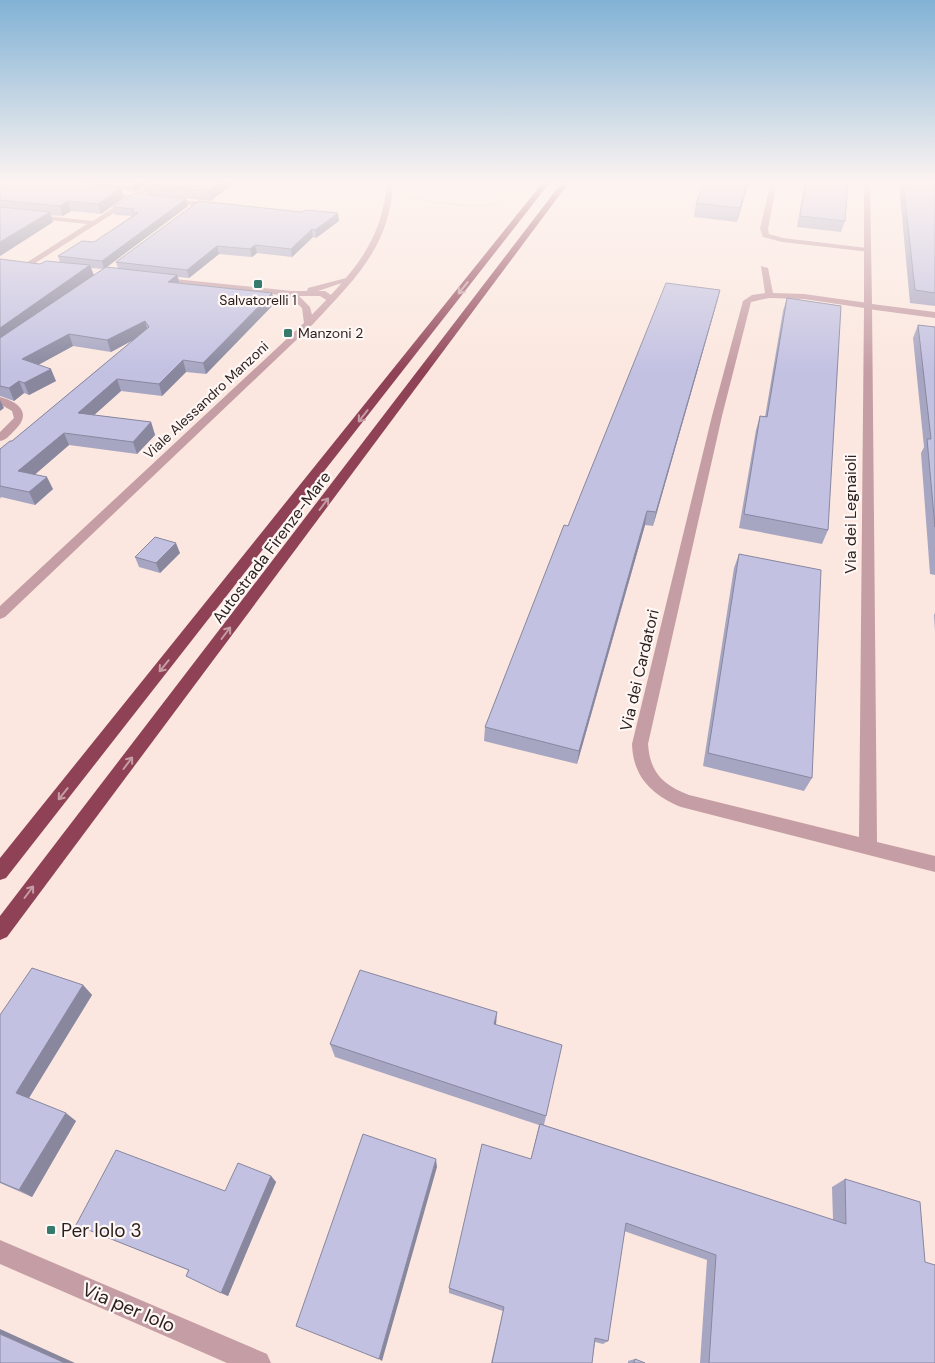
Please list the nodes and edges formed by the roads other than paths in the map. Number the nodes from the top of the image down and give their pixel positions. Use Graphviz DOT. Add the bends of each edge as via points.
graph roads {
  1 [pos="61,245"];
  2 [pos="374,245"];
  3 [pos="498,245"];
  4 [pos="519,245"];
  5 [pos="821,245"];
  6 [pos="867,245"];
  7 [pos="867,250"];
  8 [pos="19,264"];
  9 [pos="29,265"];
  10 [pos="39,266"];
  11 [pos="764,268"];
  12 [pos="147,277"];
  13 [pos="350,278"];
  14 [pos="292,294"];
  15 [pos="769,294"];
  16 [pos="332,299"];
  17 [pos="868,306"];
  18 [pos="935,315"];
  19 [pos="309,323"];
  20 [pos="0,400"];
  21 [pos="0,438"];
  22 [pos="0,614"];
  23 [pos="868,847"];
  24 [pos="935,864"];
  25 [pos="0,872"];
  26 [pos="0,931"];
  27 [pos="0,1252"];
  28 [pos="258,1363"];
  1 -- 9 [label="street"];
  2 -- 13 [label="street, Viale Alessandro Manzoni"];
  3 -- 25 [label="highway, Autostrada Firenze-Mare, one-way"];
  26 -- 4 [label="highway, Autostrada Firenze-Mare, one-way"];
  5 -- 7 [label="street"];
  6 -- 7 [label="street, Via dei Legnaioli"];
  7 -- 17 [label="street, Via dei Legnaioli"];
  8 -- 9 [label="street"];
  9 -- 10 [label="street"];
  11 -- 15 [label="street"];
  12 -- 14 [label="street"];
  13 -- 14 [label="street"];
  13 -- 16 [label="street, Viale Alessandro Manzoni"];
  14 -- 16 [label="street" via="316,301"];
  14 -- 19 [label="street" via="306,307"];
  15 -- 17 [label="street"];
  15 -- 23 [label="street, Via dei Cardatori" via="747,301 712,435 640,757 645,772 671,796"];
  16 -- 19 [label="street, Viale Alessandro Manzoni"];
  17 -- 18 [label="street"];
  17 -- 23 [label="street, Via dei Legnaioli"];
  19 -- 22 [label="street, Viale Alessandro Manzoni"];
  20 -- 21 [label="street" via="17,408 20,418 18,424"];
  23 -- 24 [label="street, Via dei Cardatori"];
  27 -- 28 [label="street, Via per Iolo"];
}
